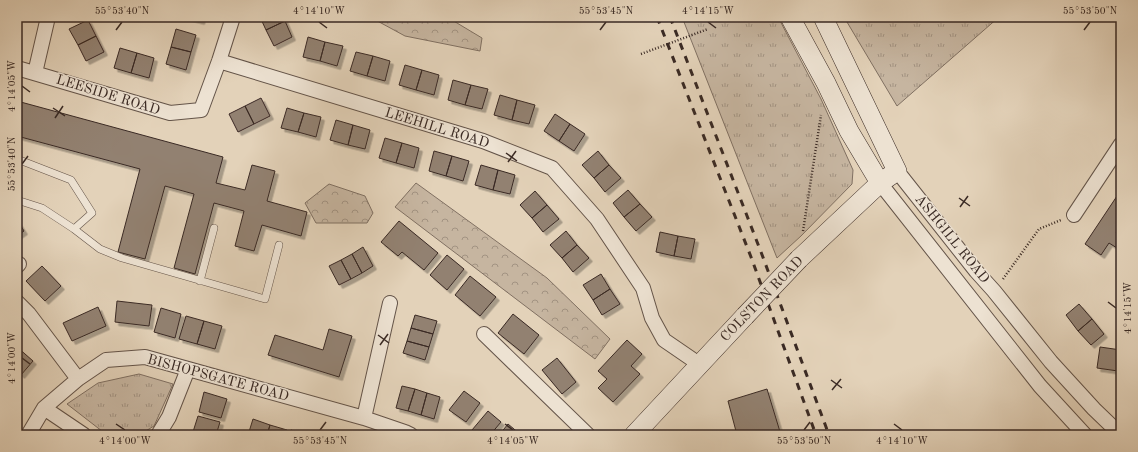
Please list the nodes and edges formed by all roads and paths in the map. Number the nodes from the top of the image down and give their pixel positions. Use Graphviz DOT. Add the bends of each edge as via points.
graph roads {
  1 [pos="48,17"];
  2 [pos="233,17"];
  3 [pos="790,17"];
  4 [pos="823,17"];
  5 [pos="708,29"];
  6 [pos="641,54"];
  7 [pos="219,61"];
  8 [pos="17,68"];
  9 [pos="35,73"];
  10 [pos="821,114"];
  11 [pos="1121,144"];
  12 [pos="17,159"];
  13 [pos="897,171"];
  14 [pos="880,183"];
  15 [pos="17,200"];
  16 [pos="1074,214"];
  17 [pos="214,228"];
  18 [pos="74,229"];
  19 [pos="279,245"];
  20 [pos="799,259"];
  21 [pos="200,282"];
  22 [pos="994,291"];
  23 [pos="17,302"];
  24 [pos="390,303"];
  25 [pos="484,334"];
  26 [pos="700,364"];
  27 [pos="188,368"];
  28 [pos="78,379"];
  29 [pos="44,408"];
  30 [pos="364,418"];
  31 [pos="1078,432"];
  32 [pos="28,435"];
  33 [pos="84,435"];
  34 [pos="158,435"];
  35 [pos="411,435"];
  36 [pos="588,435"];
  37 [pos="634,435"];
  38 [pos="1121,435"];
  1 -- 9 [label="street"];
  2 -- 7 [label="street"];
  3 -- 14 [label="street, ASHGILL ROAD" via="849,131"];
  4 -- 13 [label="street, ASHGILL ROAD"];
  5 -- 6 [label="path, bridge"];
  7 -- 9 [label="street, LEESIDE ROAD" via="201,110 170,113"];
  7 -- 26 [label="street, LEEHILL ROAD" via="484,141 552,168 597,219 643,288 652,318 664,340"];
  8 -- 9 [label="street, LEESIDE ROAD"];
  10 -- 20 [label="path"];
  11 -- 16 [label="street"];
  12 -- 18 [label="lane" via="71,180 92,213"];
  13 -- 14 [label="street, COLSTON ROAD"];
  13 -- 22 [label="street, ASHGILL ROAD" via="976,272"];
  14 -- 20 [label="street, COLSTON ROAD"];
  14 -- 31 [label="street, ASHGILL ROAD"];
  15 -- 18 [label="lane" via="42,208"];
  16 -- 22 [label="path" via="1040,229"];
  17 -- 21 [label="lane"];
  18 -- 21 [label="lane" via="100,249"];
  19 -- 21 [label="lane" via="265,299"];
  20 -- 26 [label="street, COLSTON ROAD, bridge"];
  22 -- 38 [label="street, ASHGILL ROAD" via="1050,362"];
  23 -- 28 [label="street"];
  24 -- 30 [label="street"];
  25 -- 36 [label="street"];
  26 -- 37 [label="street, COLSTON ROAD"];
  27 -- 28 [label="street, BISHOPSGATE ROAD" via="145,356 106,360"];
  27 -- 30 [label="street, BISHOPSGATE ROAD"];
  27 -- 34 [label="street" via="169,417"];
  28 -- 29 [label="street, BISHOPSGATE ROAD"];
  29 -- 32 [label="street, BISHOPSGATE ROAD"];
  29 -- 33 [label="street"];
  30 -- 35 [label="street, BISHOPSGATE ROAD"];
}
